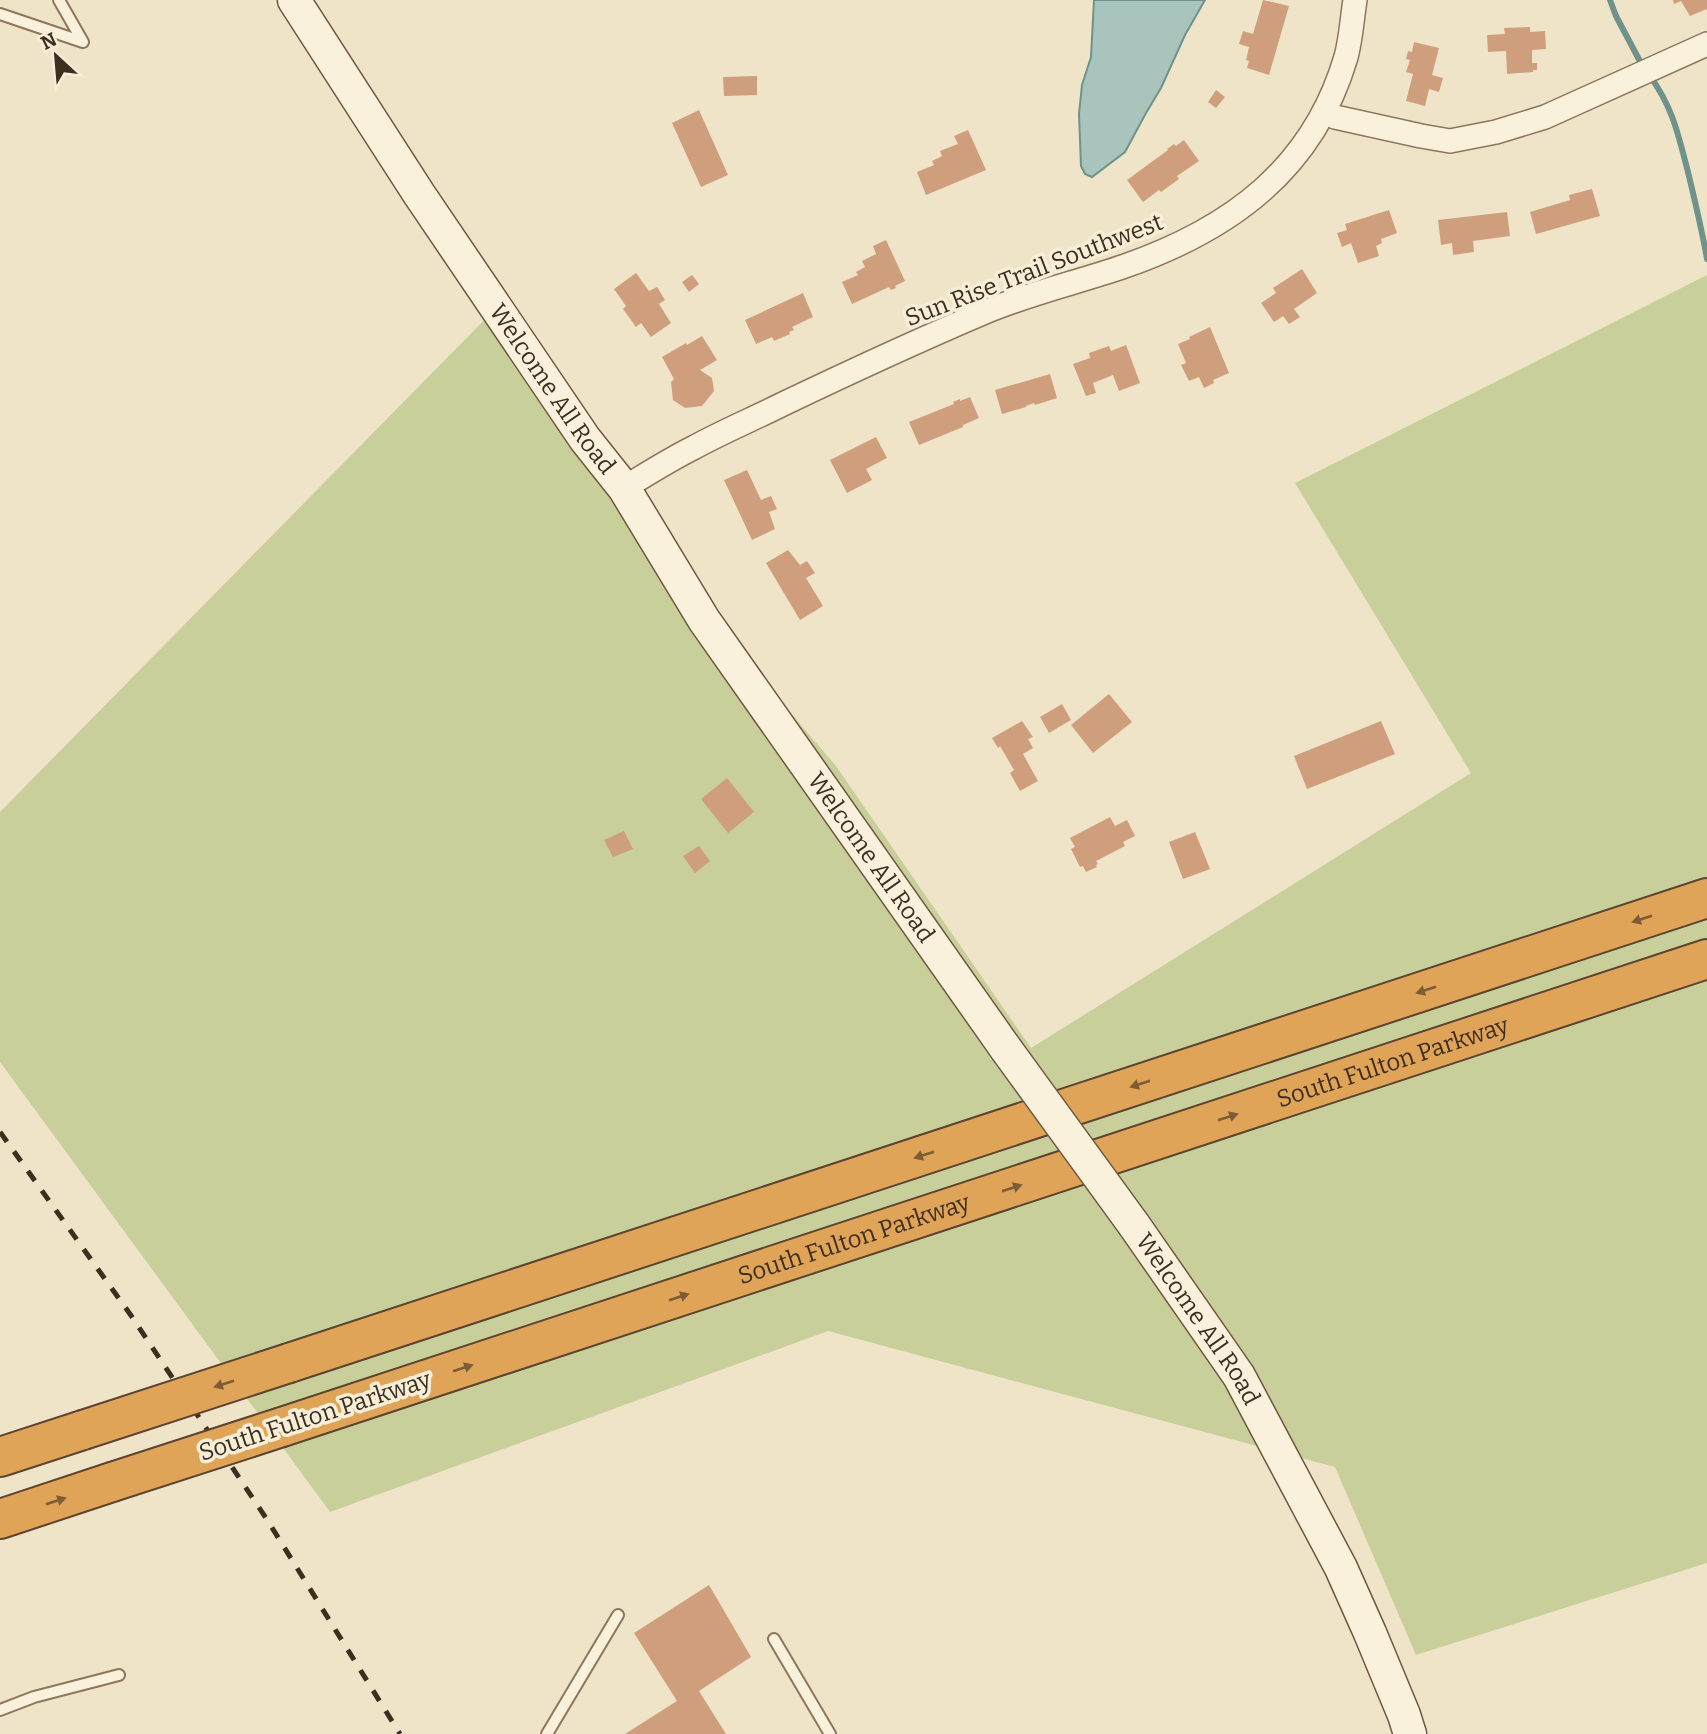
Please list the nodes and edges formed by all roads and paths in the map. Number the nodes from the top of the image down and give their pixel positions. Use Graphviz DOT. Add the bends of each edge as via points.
graph roads {
  1 [pos="59,0"];
  2 [pos="294,0"];
  3 [pos="1355,0"];
  4 [pos="0,14"];
  5 [pos="1707,44"];
  6 [pos="1324,112"];
  7 [pos="624,488"];
  8 [pos="1707,898"];
  9 [pos="1707,960"];
  10 [pos="0,1457"];
  11 [pos="0,1519"];
  12 [pos="618,1615"];
  13 [pos="774,1639"];
  14 [pos="118,1675"];
  15 [pos="0,1710"];
  16 [pos="547,1734"];
  17 [pos="830,1734"];
  18 [pos="1410,1734"];
  1 -- 4 [label="lane" via="83,42"];
  2 -- 7 [label="street, Welcome All Road" via="419,194 585,439"];
  3 -- 6 [label="street, Sun Rise Trail Southwest" via="1346,57"];
  5 -- 6 [label="street" via="1545,117 1450,141"];
  6 -- 7 [label="street, Sun Rise Trail Southwest" via="1310,137 1265,189 1217,224 1161,252 994,309 904,346 691,448"];
  7 -- 18 [label="street, Welcome All Road, bridge" via="704,620 1238,1376 1341,1568"];
  8 -- 10 [label="highway, one-way, bridge"];
  11 -- 9 [label="highway, South Fulton Parkway, one-way, bridge"];
  12 -- 16 [label="lane"];
  13 -- 17 [label="lane"];
  14 -- 15 [label="lane"];
}
